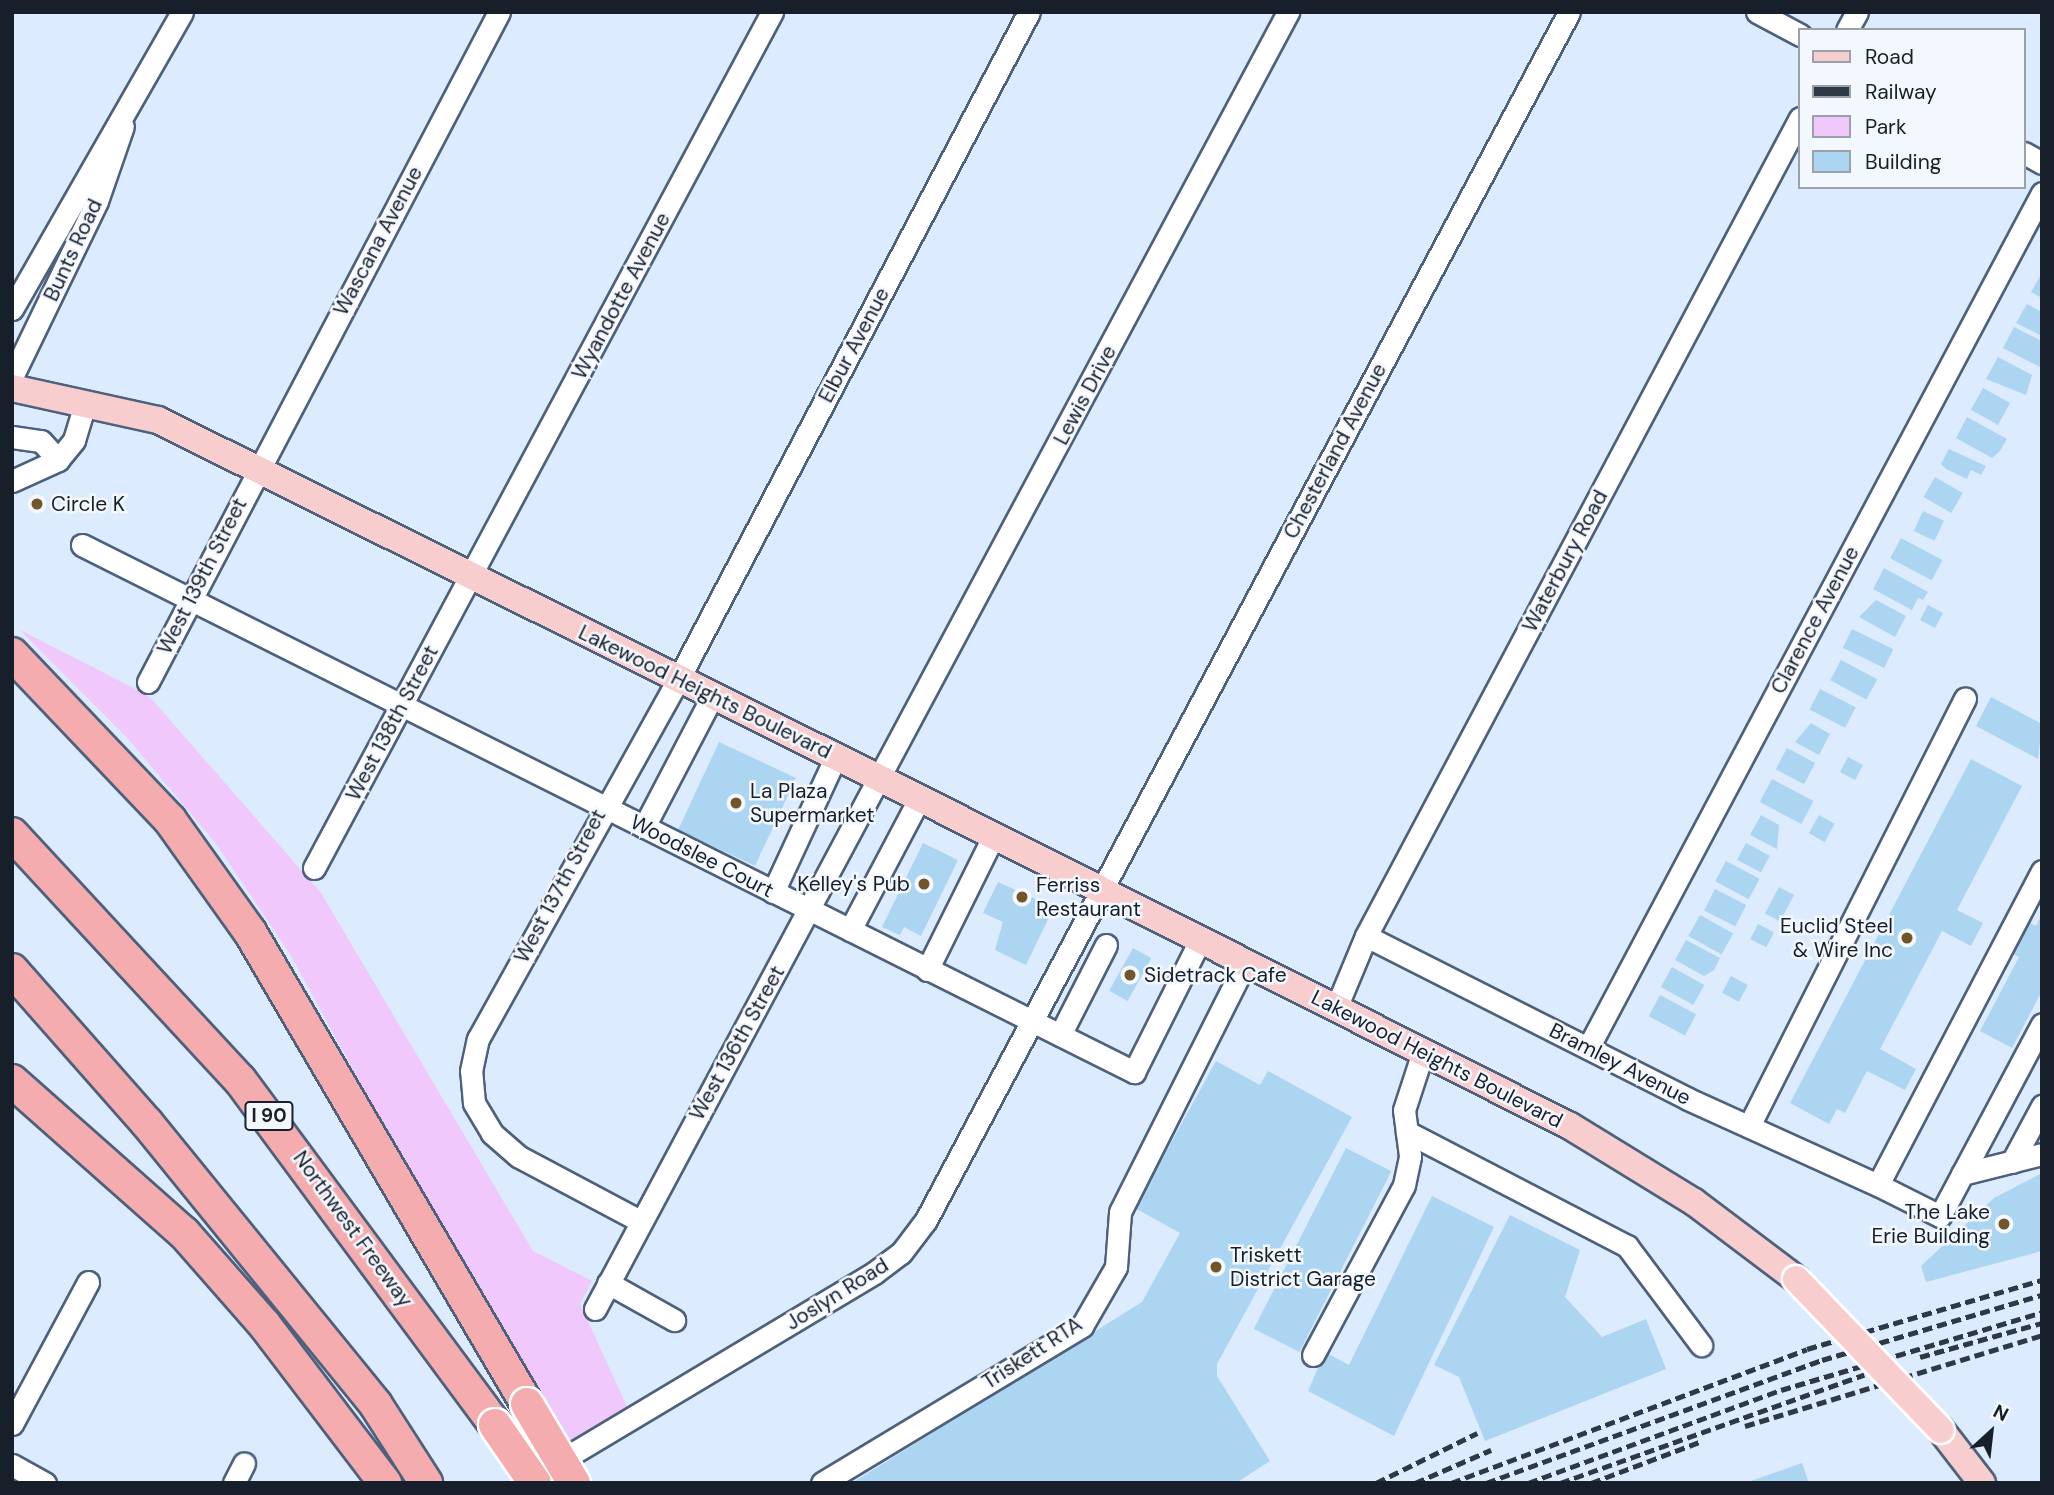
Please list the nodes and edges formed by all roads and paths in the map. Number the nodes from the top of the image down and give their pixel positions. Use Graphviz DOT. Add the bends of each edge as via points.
graph roads {
  1 [pos="182,12"];
  2 [pos="499,12"];
  3 [pos="772,12"];
  4 [pos="1029,12"];
  5 [pos="1288,12"];
  6 [pos="1569,12"];
  7 [pos="1757,12"];
  8 [pos="1857,12"];
  9 [pos="1848,28"];
  10 [pos="1798,34"];
  11 [pos="125,119"];
  12 [pos="1798,122"];
  13 [pos="2026,154"];
  14 [pos="2042,163"];
  15 [pos="2042,193"];
  16 [pos="12,309"];
  17 [pos="12,377"];
  18 [pos="12,388"];
  19 [pos="85,404"];
  20 [pos="12,437"];
  21 [pos="58,460"];
  22 [pos="256,470"];
  23 [pos="12,481"];
  24 [pos="82,545"];
  25 [pos="471,579"];
  26 [pos="190,599"];
  27 [pos="12,654"];
  28 [pos="678,678"];
  29 [pos="148,681"];
  30 [pos="713,695"];
  31 [pos="1965,699"];
  32 [pos="401,705"];
  33 [pos="836,756"];
  34 [pos="881,779"];
  35 [pos="919,799"];
  36 [pos="602,806"];
  37 [pos="644,827"];
  38 [pos="12,834"];
  39 [pos="993,836"];
  40 [pos="314,868"];
  41 [pos="2042,871"];
  42 [pos="1102,890"];
  43 [pos="773,892"];
  44 [pos="810,910"];
  45 [pos="850,930"];
  46 [pos="1366,936"];
  47 [pos="1200,940"];
  48 [pos="1106,945"];
  49 [pos="1245,964"];
  50 [pos="12,970"];
  51 [pos="927,970"];
  52 [pos="1336,1008"];
  53 [pos="1032,1021"];
  54 [pos="2042,1024"];
  55 [pos="1060,1035"];
  56 [pos="1588,1048"];
  57 [pos="1423,1052"];
  58 [pos="12,1081"];
  59 [pos="2042,1106"];
  60 [pos="1749,1126"];
  61 [pos="1407,1132"];
  62 [pos="2042,1154"];
  63 [pos="2012,1162"];
  64 [pos="1962,1174"];
  65 [pos="1878,1185"];
  66 [pos="640,1220"];
  67 [pos="88,1282"];
  68 [pos="608,1283"];
  69 [pos="595,1309"];
  70 [pos="674,1320"];
  71 [pos="1701,1345"];
  72 [pos="1313,1355"];
  73 [pos="12,1424"];
  74 [pos="244,1463"];
  75 [pos="12,1465"];
  76 [pos="424,1479"];
  77 [pos="45,1483"];
  78 [pos="234,1483"];
  79 [pos="385,1483"];
  80 [pos="525,1483"];
  81 [pos="536,1483"];
  82 [pos="574,1483"];
  83 [pos="822,1483"];
  84 [pos="1982,1483"];
  1 -- 11 [label="street, Bunts Road"];
  2 -- 22 [label="street, Wascana Avenue"];
  3 -- 25 [label="street, Wyandotte Avenue"];
  4 -- 28 [label="street, Elbur Avenue"];
  5 -- 34 [label="street, Lewis Drive"];
  6 -- 42 [label="street, Chesterland Avenue"];
  7 -- 10 [label="street"];
  8 -- 9 [label="street"];
  11 -- 16 [label="street, Bunts Road" via="97,153"];
  11 -- 17 [label="street, Bunts Road" via="97,201"];
  12 -- 46 [label="street, Waterbury Road"];
  13 -- 14 [label="street"];
  15 -- 56 [label="street, Clarence Avenue"];
  18 -- 19 [label="main road, Lakewood Heights Boulevard"];
  19 -- 21 [label="street" via="74,440"];
  19 -- 22 [label="main road, Lakewood Heights Boulevard" via="158,419"];
  20 -- 21 [label="street" via="41,441"];
  21 -- 23 [label="street"];
  22 -- 25 [label="main road, Lakewood Heights Boulevard"];
  22 -- 26 [label="street, West 139th Street"];
  24 -- 26 [label="street, Woodslee Court"];
  25 -- 28 [label="main road, Lakewood Heights Boulevard"];
  25 -- 32 [label="street, West 138th Street"];
  26 -- 29 [label="street, West 139th Street"];
  26 -- 32 [label="street, Woodslee Court"];
  27 -- 82 [label="highway, bridge" via="170,820 250,932"];
  28 -- 30 [label="main road, Lakewood Heights Boulevard"];
  28 -- 36 [label="street, West 137th Street"];
  30 -- 33 [label="main road, Lakewood Heights Boulevard"];
  30 -- 37 [label="street"];
  31 -- 60 [label="street"];
  32 -- 36 [label="street, Woodslee Court"];
  32 -- 40 [label="street, West 138th Street"];
  33 -- 34 [label="main road, Lakewood Heights Boulevard"];
  33 -- 43 [label="street"];
  34 -- 35 [label="main road, Lakewood Heights Boulevard"];
  34 -- 44 [label="street, West 136th Street"];
  35 -- 39 [label="main road, Lakewood Heights Boulevard"];
  35 -- 45 [label="street"];
  36 -- 37 [label="street, Woodslee Court"];
  36 -- 66 [label="street, West 137th Street" via="478,1039 471,1071 474,1103 492,1133 518,1156"];
  37 -- 43 [label="street, Woodslee Court"];
  38 -- 81 [label="highway, Northwest Freeway / I 90, bridge" via="240,1080"];
  39 -- 42 [label="main road, Lakewood Heights Boulevard"];
  39 -- 51 [label="street"];
  41 -- 65 [label="street"];
  42 -- 47 [label="main road, Lakewood Heights Boulevard"];
  42 -- 53 [label="street, Joslyn Road"];
  43 -- 44 [label="street, Woodslee Court"];
  44 -- 45 [label="street, Woodslee Court"];
  44 -- 66 [label="street, West 136th Street"];
  45 -- 51 [label="street, Woodslee Court"];
  46 -- 52 [label="street, Waterbury Road"];
  46 -- 56 [label="street, Bramley Avenue"];
  47 -- 49 [label="main road, Lakewood Heights Boulevard"];
  47 -- 55 [label="street, Woodslee Court" via="1134,1072"];
  48 -- 55 [label="street"];
  49 -- 52 [label="main road, Lakewood Heights Boulevard"];
  49 -- 83 [label="street, Triskett RTA" via="1120,1212 1116,1267 1082,1326"];
  50 -- 76 [label="highway" via="174,1155 376,1405"];
  51 -- 53 [label="street, Woodslee Court"];
  52 -- 57 [label="main road, Lakewood Heights Boulevard"];
  53 -- 55 [label="street, Woodslee Court"];
  53 -- 80 [label="street, Joslyn Road" via="926,1220 901,1253"];
  54 -- 64 [label="street"];
  56 -- 60 [label="street, Bramley Avenue"];
  57 -- 61 [label="street" via="1404,1110"];
  57 -- 84 [label="main road, Lakewood Heights Boulevard, bridge" via="1631,1161 1796,1279 1941,1430"];
  58 -- 79 [label="highway" via="184,1233 264,1324"];
  59 -- 63 [label="street"];
  60 -- 65 [label="street, Bramley Avenue"];
  61 -- 71 [label="street" via="1627,1247"];
  61 -- 72 [label="street" via="1404,1185"];
  62 -- 63 [label="street"];
  63 -- 64 [label="street"];
  64 -- 65 [label="street, Bramley Avenue" via="1940,1216"];
  66 -- 68 [label="street, West 136th Street"];
  67 -- 73 [label="street"];
  68 -- 69 [label="street, West 136th Street"];
  68 -- 70 [label="street"];
  74 -- 78 [label="street"];
  75 -- 77 [label="street"];
}
